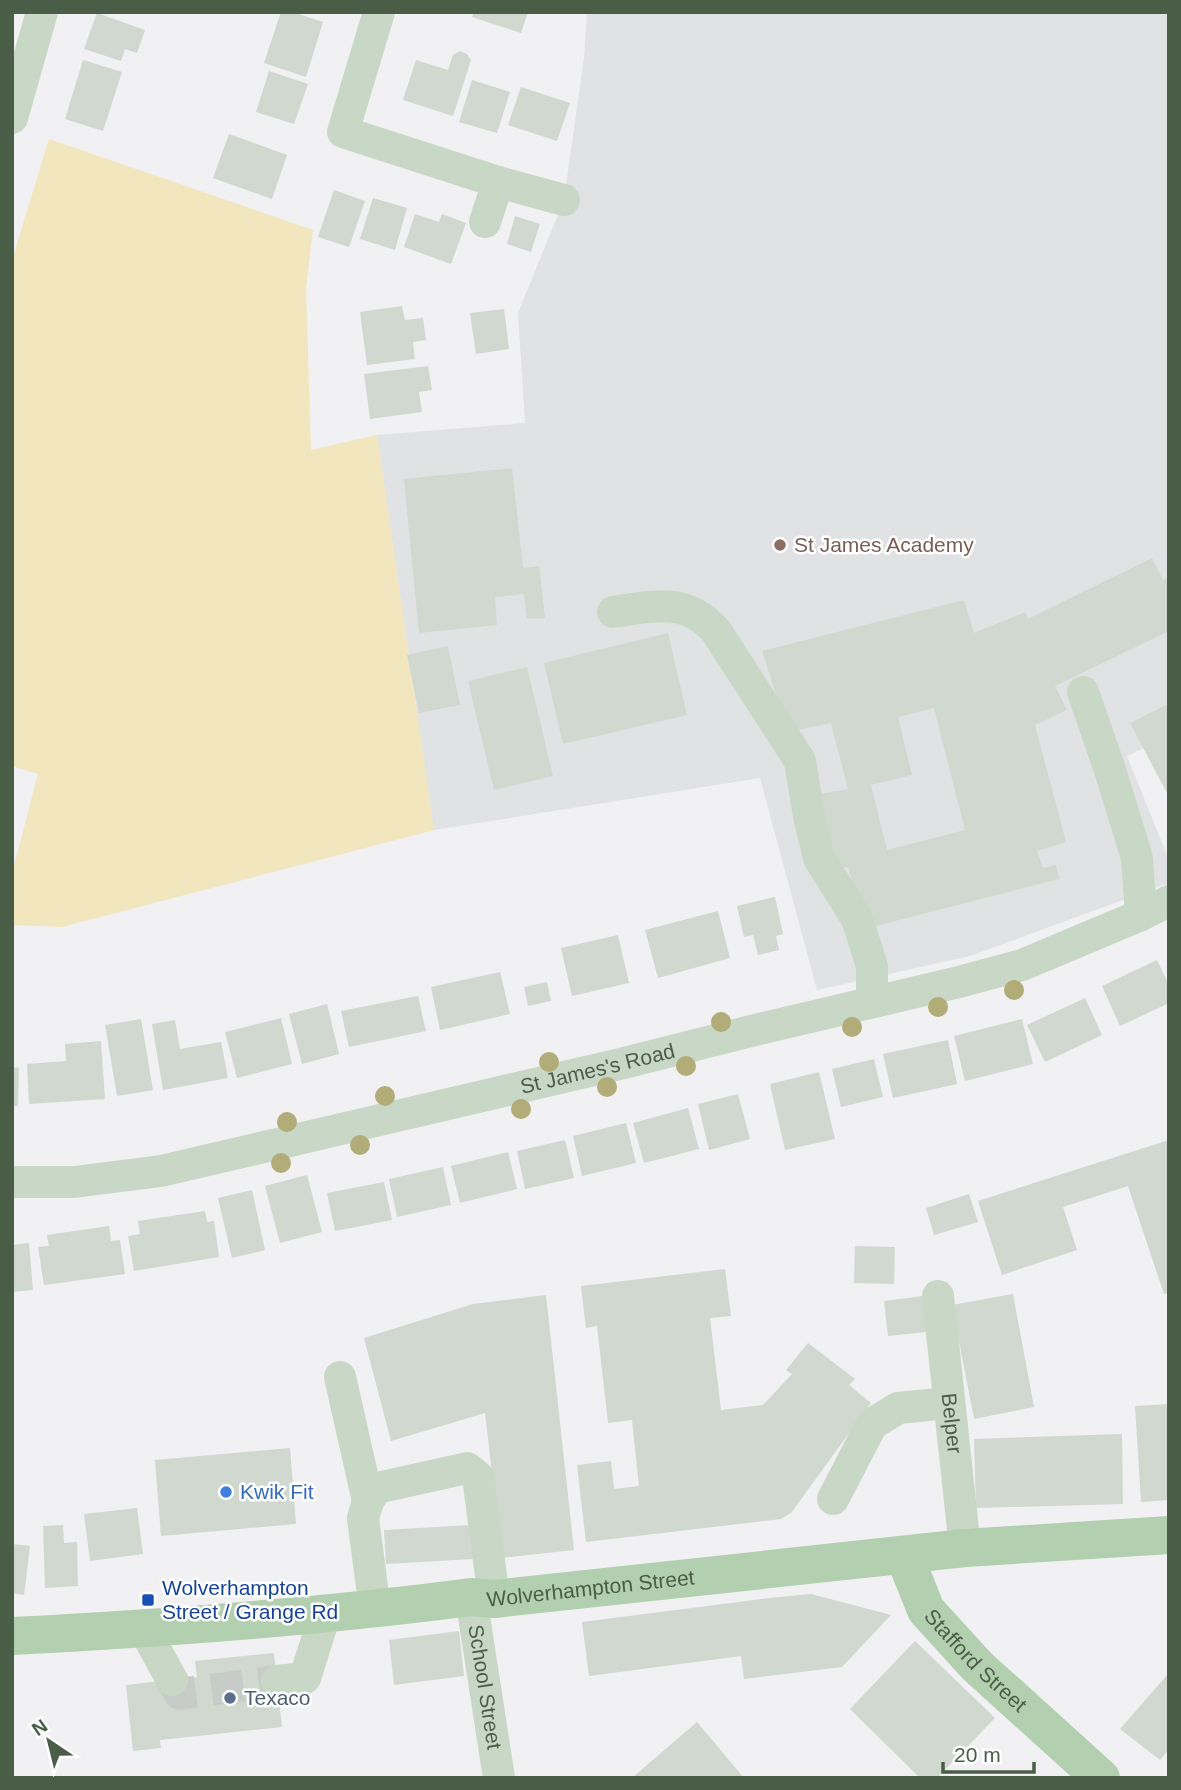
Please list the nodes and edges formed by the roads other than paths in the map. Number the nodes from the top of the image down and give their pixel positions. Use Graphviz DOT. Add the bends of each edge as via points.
graph roads {
  1 [pos="42,12"];
  2 [pos="379,12"];
  3 [pos="12,118"];
  4 [pos="498,182"];
  5 [pos="564,200"];
  6 [pos="485,222"];
  7 [pos="612,612"];
  8 [pos="1083,691"];
  9 [pos="1169,901"];
  10 [pos="1141,915"];
  11 [pos="872,1001"];
  12 [pos="12,1182"];
  13 [pos="938,1296"];
  14 [pos="340,1377"];
  15 [pos="949,1403"];
  16 [pos="833,1499"];
  17 [pos="368,1500"];
  18 [pos="1169,1535"];
  19 [pos="965,1548"];
  20 [pos="905,1555"];
  21 [pos="482,1598"];
  22 [pos="375,1610"];
  23 [pos="325,1614"];
  24 [pos="144,1629"];
  25 [pos="12,1636"];
  26 [pos="172,1680"];
  27 [pos="277,1681"];
  28 [pos="1090,1774"];
  29 [pos="499,1778"];
  1 -- 3 [label="street"];
  2 -- 4 [label="street" via="343,132"];
  4 -- 5 [label="street"];
  4 -- 6 [label="street"];
  7 -- 11 [label="street" via="660,605 685,608 716,631 800,761 819,859 857,919 872,966"];
  8 -- 10 [label="street" via="1137,858"];
  9 -- 10 [label="street, St James's Road"];
  10 -- 11 [label="street, St James's Road" via="1022,965"];
  11 -- 12 [label="street, St James's Road" via="161,1171 74,1182"];
  13 -- 15 [label="street, Belper"];
  14 -- 17 [label="street"];
  15 -- 16 [label="street" via="898,1408 872,1424"];
  15 -- 19 [label="street, Belper"];
  17 -- 21 [label="street, School Street" via="377,1488 467,1468 478,1477"];
  17 -- 22 [label="street" via="363,1518"];
  18 -- 19 [label="main road, Wolverhampton Street"];
  19 -- 20 [label="main road, Wolverhampton Street"];
  20 -- 21 [label="main road, Wolverhampton Street"];
  20 -- 28 [label="main road, Stafford Street" via="926,1610 976,1667"];
  21 -- 22 [label="main road, Wolverhampton Street"];
  21 -- 29 [label="street, School Street"];
  22 -- 23 [label="main road, Wolverhampton Street"];
  23 -- 24 [label="main road, Wolverhampton Street"];
  23 -- 27 [label="street" via="305,1678"];
  24 -- 25 [label="main road, Wolverhampton Street"];
  24 -- 26 [label="street"];
}
